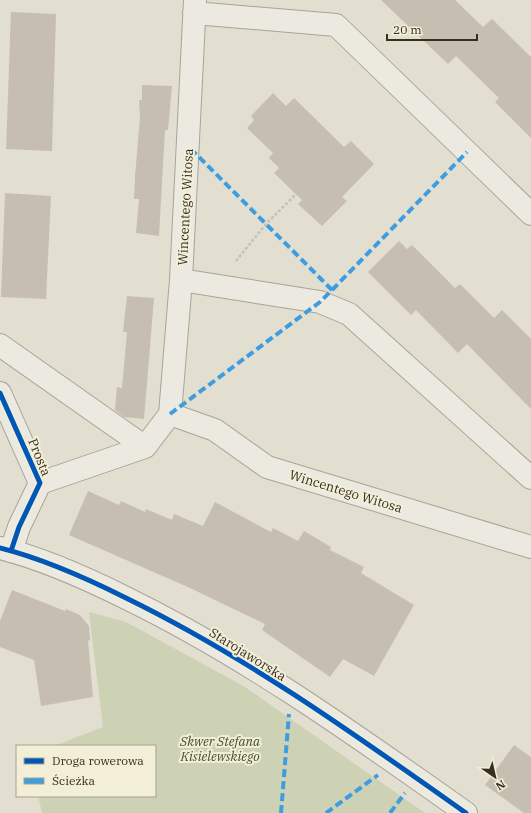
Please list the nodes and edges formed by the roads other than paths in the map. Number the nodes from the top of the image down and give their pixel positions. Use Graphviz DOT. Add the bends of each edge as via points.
graph roads {
  1 [pos="194,7"];
  2 [pos="531,214"];
  3 [pos="181,280"];
  4 [pos="0,345"];
  5 [pos="0,393"];
  6 [pos="170,414"];
  7 [pos="145,447"];
  8 [pos="531,478"];
  9 [pos="40,483"];
  10 [pos="531,547"];
  11 [pos="5,550"];
  12 [pos="466,813"];
  1 -- 2 [label="street" via="336,25"];
  1 -- 3 [label="street, Wincentego Witosa"];
  3 -- 6 [label="street, Wincentego Witosa"];
  3 -- 8 [label="street" via="320,302 349,314"];
  4 -- 7 [label="street"];
  5 -- 9 [label="street, Prosta"];
  6 -- 7 [label="street"];
  6 -- 10 [label="street, Wincentego Witosa" via="215,430 267,467"];
  7 -- 9 [label="street"];
  9 -- 11 [label="street, Prosta"];
  11 -- 12 [label="street, Starojaworska" via="51,564 175,622 314,709"];
}
